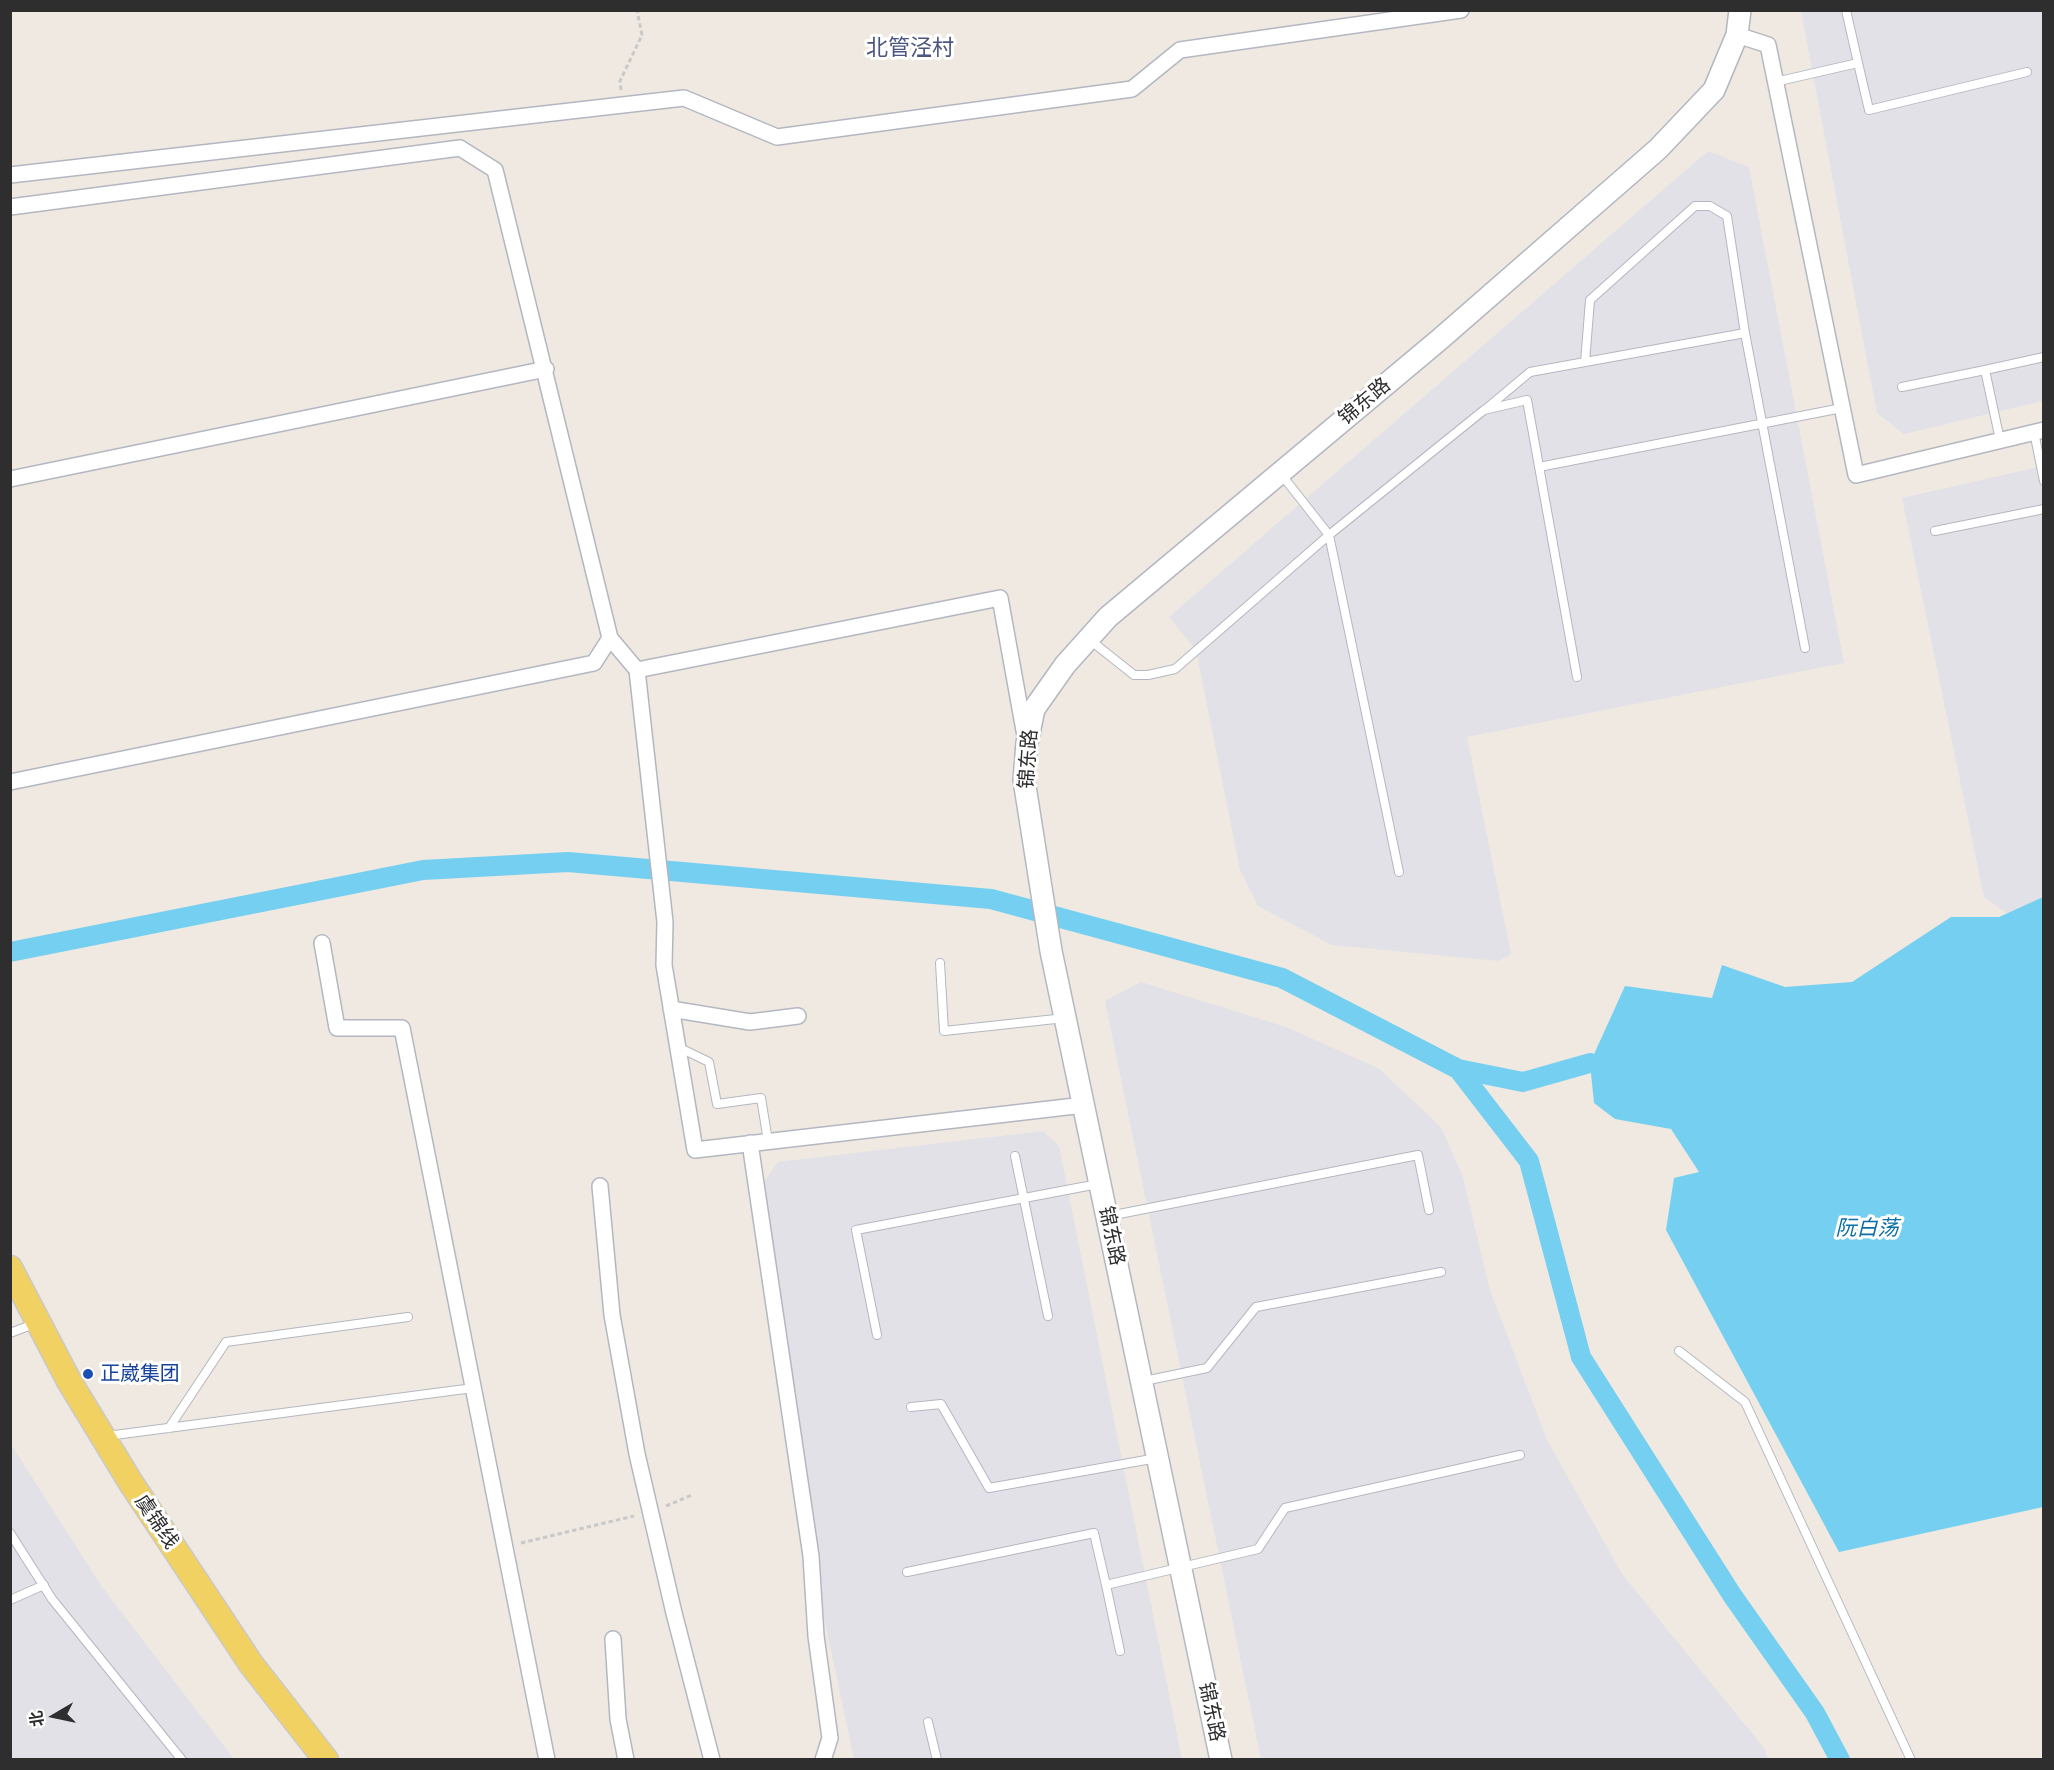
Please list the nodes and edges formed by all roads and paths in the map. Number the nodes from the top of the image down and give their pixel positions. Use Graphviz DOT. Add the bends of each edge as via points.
graph roads {
  1 [pos="637,10"];
  2 [pos="1461,10"];
  3 [pos="1740,10"];
  4 [pos="1846,10"];
  5 [pos="1737,35"];
  6 [pos="1858,63"];
  7 [pos="2027,72"];
  8 [pos="1776,82"];
  9 [pos="623,104"];
  10 [pos="10,175"];
  11 [pos="10,207"];
  12 [pos="1745,333"];
  13 [pos="2043,357"];
  14 [pos="1585,362"];
  15 [pos="546,369"];
  16 [pos="1985,370"];
  17 [pos="1902,387"];
  18 [pos="1842,408"];
  19 [pos="1484,410"];
  20 [pos="1762,423"];
  21 [pos="2039,431"];
  22 [pos="2000,440"];
  23 [pos="1539,467"];
  24 [pos="1280,473"];
  25 [pos="10,478"];
  26 [pos="2043,481"];
  27 [pos="2043,509"];
  28 [pos="1935,531"];
  29 [pos="1329,535"];
  30 [pos="610,638"];
  31 [pos="1089,639"];
  32 [pos="1804,648"];
  33 [pos="637,670"];
  34 [pos="1576,677"];
  35 [pos="1027,743"];
  36 [pos="10,782"];
  37 [pos="1399,872"];
  38 [pos="322,943"];
  39 [pos="940,963"];
  40 [pos="671,1009"];
  41 [pos="798,1016"];
  42 [pos="1066,1018"];
  43 [pos="678,1047"];
  44 [pos="1084,1105"];
  45 [pos="768,1141"];
  46 [pos="750,1143"];
  47 [pos="1015,1156"];
  48 [pos="1099,1184"];
  49 [pos="600,1186"];
  50 [pos="1024,1198"];
  51 [pos="1429,1210"];
  52 [pos="1107,1216"];
  53 [pos="10,1268"];
  54 [pos="1441,1272"];
  55 [pos="1047,1316"];
  56 [pos="408,1317"];
  57 [pos="39,1322"];
  58 [pos="10,1333"];
  59 [pos="877,1335"];
  60 [pos="1679,1351"];
  61 [pos="1142,1381"];
  62 [pos="473,1388"];
  63 [pos="911,1407"];
  64 [pos="169,1428"];
  65 [pos="102,1436"];
  66 [pos="1520,1455"];
  67 [pos="1158,1458"];
  68 [pos="692,1495"];
  69 [pos="650,1512"];
  70 [pos="10,1533"];
  71 [pos="505,1547"];
  72 [pos="1181,1568"];
  73 [pos="907,1572"];
  74 [pos="44,1585"];
  75 [pos="1106,1585"];
  76 [pos="10,1600"];
  77 [pos="613,1639"];
  78 [pos="1120,1651"];
  79 [pos="928,1722"];
  80 [pos="182,1760"];
  81 [pos="326,1760"];
  82 [pos="547,1760"];
  83 [pos="626,1760"];
  84 [pos="712,1760"];
  85 [pos="823,1760"];
  86 [pos="936,1760"];
  87 [pos="1221,1760"];
  88 [pos="1911,1760"];
  1 -- 9 [label="path" via="642,35 620,81"];
  2 -- 9 [label="street" via="1180,50 1132,89 777,137 684,98"];
  3 -- 5 [label="main road, 锦东路"];
  4 -- 6 [label="lane"];
  5 -- 8 [label="street" via="1768,45"];
  5 -- 24 [label="main road, 锦东路" via="1714,90 1658,149"];
  6 -- 7 [label="lane" via="1869,110"];
  6 -- 8 [label="lane"];
  8 -- 18 [label="street"];
  9 -- 10 [label="street"];
  11 -- 15 [label="street" via="460,148 495,170"];
  12 -- 14 [label="lane"];
  12 -- 14 [label="lane" via="1727,216 1710,206 1695,206 1590,300"];
  12 -- 20 [label="lane"];
  13 -- 16 [label="lane"];
  14 -- 19 [label="lane" via="1530,372"];
  15 -- 25 [label="street"];
  15 -- 30 [label="street"];
  16 -- 17 [label="lane"];
  16 -- 22 [label="lane"];
  18 -- 20 [label="lane"];
  18 -- 22 [label="street" via="1856,476"];
  19 -- 23 [label="lane" via="1527,400"];
  19 -- 29 [label="lane"];
  20 -- 23 [label="lane"];
  20 -- 32 [label="lane"];
  21 -- 22 [label="street"];
  21 -- 26 [label="lane"];
  23 -- 34 [label="lane"];
  24 -- 29 [label="lane"];
  24 -- 31 [label="main road, 锦东路" via="1108,617"];
  27 -- 28 [label="lane"];
  29 -- 31 [label="lane" via="1175,669 1134,675"];
  29 -- 37 [label="lane"];
  30 -- 33 [label="street"];
  30 -- 36 [label="street" via="594,663"];
  31 -- 35 [label="main road, 锦东路" via="1034,709"];
  33 -- 35 [label="street" via="1000,598"];
  33 -- 40 [label="street"];
  35 -- 42 [label="main road, 锦东路" via="1024,780 1051,951"];
  38 -- 62 [label="street" via="337,1028 402,1028"];
  39 -- 42 [label="lane" via="944,1031"];
  40 -- 41 [label="street" via="750,1022"];
  40 -- 43 [label="street"];
  42 -- 44 [label="main road, 锦东路"];
  43 -- 45 [label="lane" via="710,1062 717,1104 761,1098"];
  43 -- 46 [label="street" via="695,1150"];
  44 -- 45 [label="street"];
  44 -- 48 [label="main road, 锦东路"];
  45 -- 46 [label="street"];
  46 -- 85 [label="street" via="811,1556 816,1636 830,1738"];
  47 -- 50 [label="lane"];
  48 -- 50 [label="lane"];
  48 -- 52 [label="main road, 锦东路"];
  49 -- 69 [label="street" via="612,1315"];
  50 -- 55 [label="lane"];
  50 -- 59 [label="lane" via="856,1230"];
  51 -- 52 [label="lane" via="1418,1155"];
  52 -- 61 [label="main road, 锦东路"];
  53 -- 57 [label="main road, 虞锦线" via="21,1296"];
  54 -- 61 [label="lane" via="1256,1307 1207,1368"];
  56 -- 64 [label="lane" via="226,1342"];
  57 -- 58 [label="lane"];
  57 -- 65 [label="main road, 虞锦线"];
  60 -- 88 [label="lane" via="1745,1402"];
  61 -- 67 [label="main road, 锦东路"];
  62 -- 64 [label="lane"];
  62 -- 71 [label="street"];
  63 -- 67 [label="lane" via="941,1404 989,1488"];
  64 -- 65 [label="lane"];
  65 -- 81 [label="main road, 虞锦线" via="251,1664"];
  66 -- 72 [label="lane" via="1286,1508 1258,1549"];
  67 -- 72 [label="main road, 锦东路"];
  68 -- 69 [label="path"];
  69 -- 71 [label="path"];
  69 -- 84 [label="street"];
  70 -- 74 [label="lane"];
  71 -- 82 [label="street"];
  72 -- 75 [label="lane"];
  72 -- 87 [label="main road, 锦东路"];
  73 -- 75 [label="lane" via="1094,1533"];
  74 -- 76 [label="lane"];
  74 -- 80 [label="lane"];
  75 -- 78 [label="lane"];
  77 -- 83 [label="street" via="618,1719"];
  79 -- 86 [label="lane"];
}
